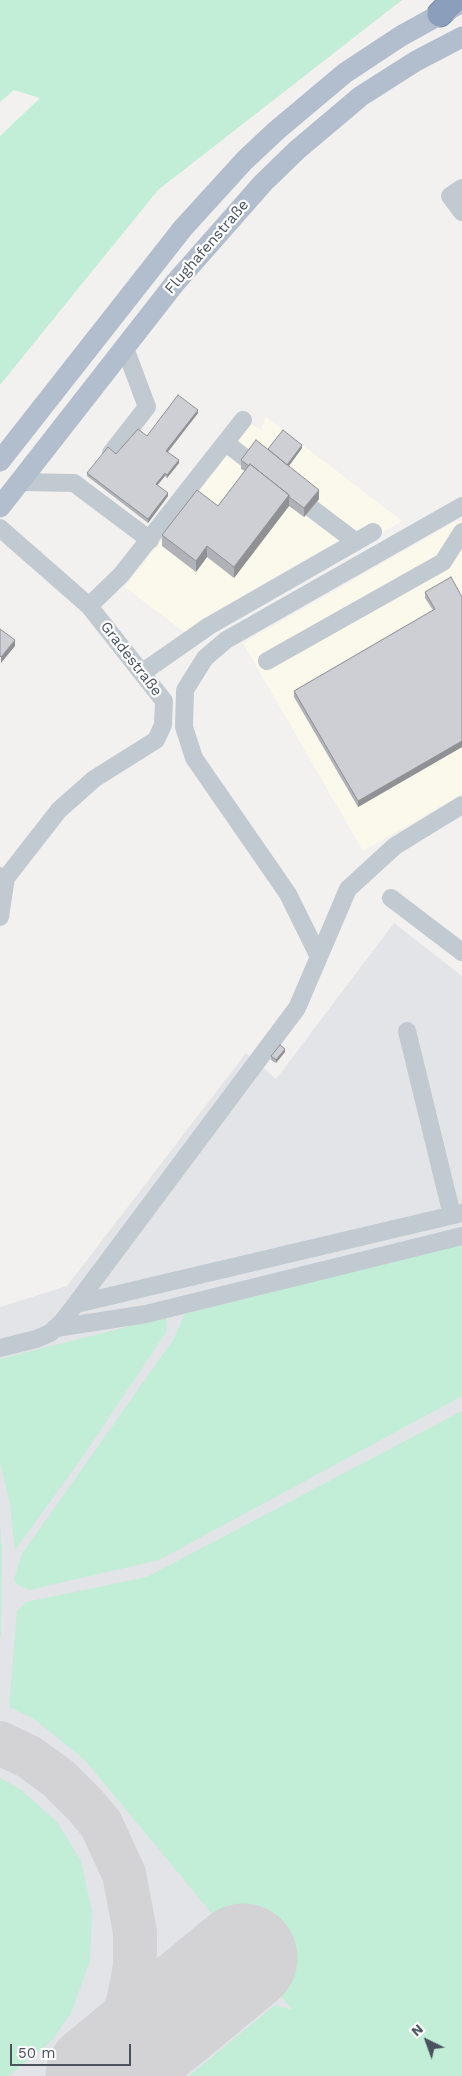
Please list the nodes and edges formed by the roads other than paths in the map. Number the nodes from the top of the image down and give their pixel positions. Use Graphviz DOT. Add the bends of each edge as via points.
graph roads {
  1 [pos="462,2"];
  2 [pos="447,7"];
  3 [pos="462,37"];
  4 [pos="462,44"];
  5 [pos="416,61"];
  6 [pos="462,188"];
  7 [pos="462,212"];
  8 [pos="125,348"];
  9 [pos="244,420"];
  10 [pos="26,428"];
  11 [pos="226,444"];
  12 [pos="0,445"];
  13 [pos="111,453"];
  14 [pos="248,460"];
  15 [pos="0,461"];
  16 [pos="20,482"];
  17 [pos="462,506"];
  18 [pos="0,507"];
  19 [pos="312,508"];
  20 [pos="0,528"];
  21 [pos="373,532"];
  22 [pos="462,532"];
  23 [pos="150,540"];
  24 [pos="356,542"];
  25 [pos="89,606"];
  26 [pos="267,662"];
  27 [pos="143,672"];
  28 [pos="462,805"];
  29 [pos="3,877"];
  30 [pos="391,898"];
  31 [pos="0,917"];
  32 [pos="462,952"];
  33 [pos="318,955"];
  34 [pos="407,1031"];
  35 [pos="457,1214"];
  36 [pos="462,1236"];
  37 [pos="76,1304"];
  38 [pos="56,1328"];
  39 [pos="0,1348"];
  1 -- 2 [label="main road, Flughafenstraße"];
  2 -- 10 [label="main road, Flughafenstraße" via="345,73 245,160 183,228"];
  3 -- 5 [label="main road, Flughafenstraße"];
  4 -- 5 [label="street"];
  5 -- 8 [label="main road, Flughafenstraße" via="361,96 296,150 204,248"];
  6 -- 7 [label="street" via="450,196"];
  8 -- 13 [label="street" via="147,407"];
  8 -- 16 [label="main road, Flughafenstraße"];
  9 -- 11 [label="street"];
  10 -- 12 [label="street"];
  10 -- 15 [label="main road, Flughafenstraße"];
  11 -- 14 [label="street"];
  11 -- 23 [label="street"];
  16 -- 18 [label="main road, Flughafenstraße"];
  16 -- 23 [label="street" via="82,483"];
  17 -- 33 [label="street" via="226,640 205,658 185,690 184,727 194,758 288,894"];
  19 -- 24 [label="street"];
  20 -- 25 [label="street, Gradestraße"];
  21 -- 24 [label="street"];
  22 -- 26 [label="street" via="443,562"];
  23 -- 25 [label="street" via="122,575"];
  24 -- 27 [label="street" via="209,626"];
  25 -- 27 [label="street, Gradestraße"];
  27 -- 29 [label="street, Gradestraße" via="164,701 163,726 156,740 94,779 58,810"];
  28 -- 33 [label="street" via="396,846 348,889"];
  29 -- 31 [label="street"];
  30 -- 32 [label="street"];
  33 -- 37 [label="street" via="297,1008"];
  34 -- 35 [label="street"];
  35 -- 37 [label="street"];
  36 -- 38 [label="street" via="146,1314"];
  37 -- 38 [label="street"];
  38 -- 39 [label="street" via="36,1339"];
}
